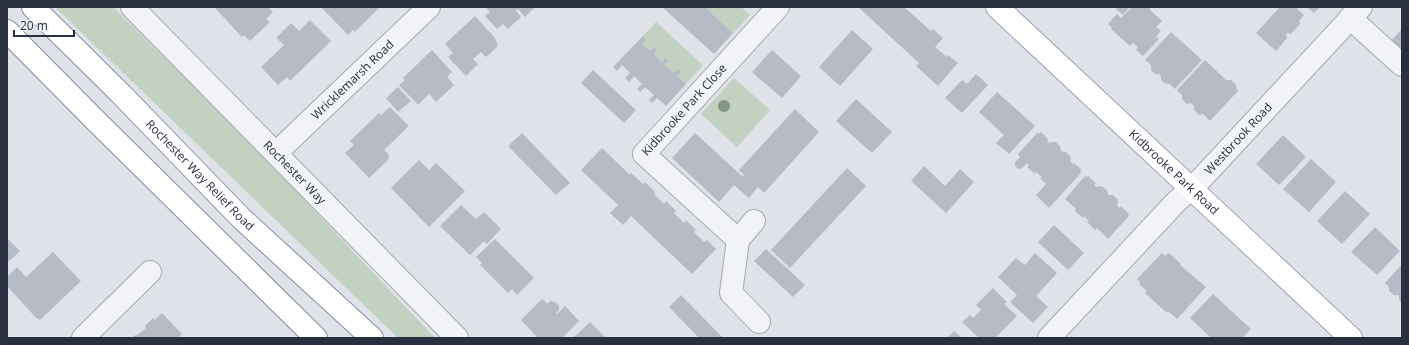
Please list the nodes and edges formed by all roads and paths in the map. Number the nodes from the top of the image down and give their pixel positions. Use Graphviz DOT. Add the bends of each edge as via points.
graph roads {
  1 [pos="33,7"];
  2 [pos="132,7"];
  3 [pos="429,7"];
  4 [pos="778,7"];
  5 [pos="997,7"];
  6 [pos="1355,13"];
  7 [pos="9,34"];
  8 [pos="1402,65"];
  9 [pos="276,153"];
  10 [pos="1191,189"];
  11 [pos="754,221"];
  12 [pos="738,240"];
  13 [pos="150,272"];
  14 [pos="759,322"];
  15 [pos="83,338"];
  16 [pos="316,338"];
  17 [pos="372,338"];
  18 [pos="456,338"];
  19 [pos="1049,338"];
  20 [pos="1351,338"];
  1 -- 17 [label="main road, Rochester Way Relief Road" via="241,218"];
  2 -- 9 [label="street, Rochester Way"];
  3 -- 9 [label="street, Wricklemarsh Road"];
  4 -- 12 [label="street, Kidbrooke Park Close" via="644,154"];
  5 -- 10 [label="main road, Kidbrooke Park Road"];
  6 -- 8 [label="street"];
  6 -- 10 [label="street, Westbrook Road"];
  7 -- 16 [label="main road"];
  9 -- 18 [label="street, Rochester Way"];
  10 -- 19 [label="street, Westbrook Road"];
  10 -- 20 [label="main road, Kidbrooke Park Road"];
  11 -- 12 [label="street"];
  12 -- 14 [label="street" via="731,293"];
  13 -- 15 [label="street"];
}
